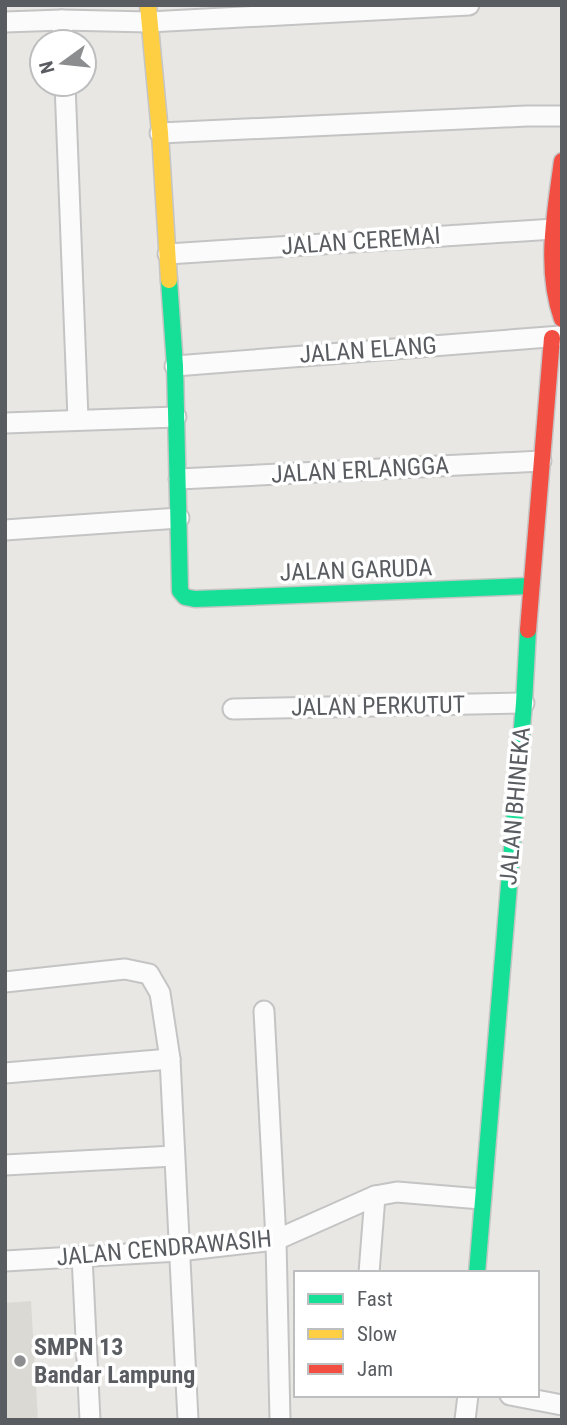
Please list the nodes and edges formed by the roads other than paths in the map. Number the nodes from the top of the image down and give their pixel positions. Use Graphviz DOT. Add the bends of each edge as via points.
graph roads {
  1 [pos="469,5"];
  2 [pos="460,6"];
  3 [pos="149,14"];
  4 [pos="62,20"];
  5 [pos="5,22"];
  6 [pos="62,28"];
  7 [pos="66,98"];
  8 [pos="562,117"];
  9 [pos="160,133"];
  10 [pos="562,161"];
  11 [pos="554,229"];
  12 [pos="168,254"];
  13 [pos="562,319"];
  14 [pos="557,337"];
  15 [pos="175,366"];
  16 [pos="176,417"];
  17 [pos="78,419"];
  18 [pos="5,423"];
  19 [pos="541,461"];
  20 [pos="178,479"];
  21 [pos="179,518"];
  22 [pos="5,530"];
  23 [pos="530,586"];
  24 [pos="524,703"];
  25 [pos="233,709"];
  26 [pos="5,982"];
  27 [pos="264,1011"];
  28 [pos="170,1059"];
  29 [pos="5,1073"];
  30 [pos="174,1156"];
  31 [pos="5,1165"];
  32 [pos="375,1196"];
  33 [pos="481,1199"];
  34 [pos="276,1240"];
  35 [pos="179,1251"];
  36 [pos="82,1256"];
  37 [pos="5,1261"];
  38 [pos="369,1271"];
  39 [pos="477,1271"];
  40 [pos="287,1390"];
  41 [pos="468,1397"];
  42 [pos="520,1397"];
  43 [pos="562,1405"];
  44 [pos="90,1420"];
  45 [pos="188,1420"];
  46 [pos="281,1420"];
  47 [pos="465,1420"];
  1 -- 2 [label="street"];
  2 -- 3 [label="street"];
  3 -- 4 [label="street"];
  3 -- 9 [label="street"];
  4 -- 5 [label="street"];
  4 -- 6 [label="street"];
  7 -- 17 [label="street"];
  8 -- 9 [label="street"];
  9 -- 12 [label="street"];
  10 -- 11 [label="street"];
  11 -- 12 [label="street, JALAN CEREMAI"];
  11 -- 13 [label="street" via="553,295"];
  12 -- 15 [label="street"];
  14 -- 15 [label="street, JALAN ELANG"];
  14 -- 19 [label="street, JALAN BHINEKA"];
  15 -- 16 [label="street"];
  16 -- 17 [label="street"];
  16 -- 20 [label="street"];
  17 -- 18 [label="street"];
  19 -- 20 [label="street, JALAN ERLANGGA"];
  19 -- 23 [label="street, JALAN BHINEKA"];
  20 -- 21 [label="street"];
  21 -- 22 [label="street"];
  21 -- 23 [label="street, JALAN GARUDA" via="180,591 195,599"];
  23 -- 24 [label="street, JALAN BHINEKA"];
  24 -- 25 [label="street, JALAN PERKUTUT"];
  24 -- 33 [label="street, JALAN BHINEKA"];
  26 -- 28 [label="street" via="125,969 149,974 160,992"];
  27 -- 34 [label="street"];
  28 -- 29 [label="street"];
  28 -- 30 [label="street"];
  30 -- 31 [label="street"];
  30 -- 35 [label="street"];
  32 -- 33 [label="street, JALAN CENDRAWASIH" via="397,1192"];
  32 -- 34 [label="street, JALAN CENDRAWASIH"];
  32 -- 38 [label="street"];
  33 -- 39 [label="street, JALAN BHINEKA"];
  34 -- 35 [label="street, JALAN CENDRAWASIH"];
  34 -- 40 [label="street"];
  35 -- 36 [label="street, JALAN CENDRAWASIH"];
  35 -- 45 [label="street"];
  36 -- 37 [label="street, JALAN CENDRAWASIH"];
  36 -- 44 [label="street"];
  40 -- 46 [label="street"];
  41 -- 47 [label="street"];
  42 -- 43 [label="street"];
}
